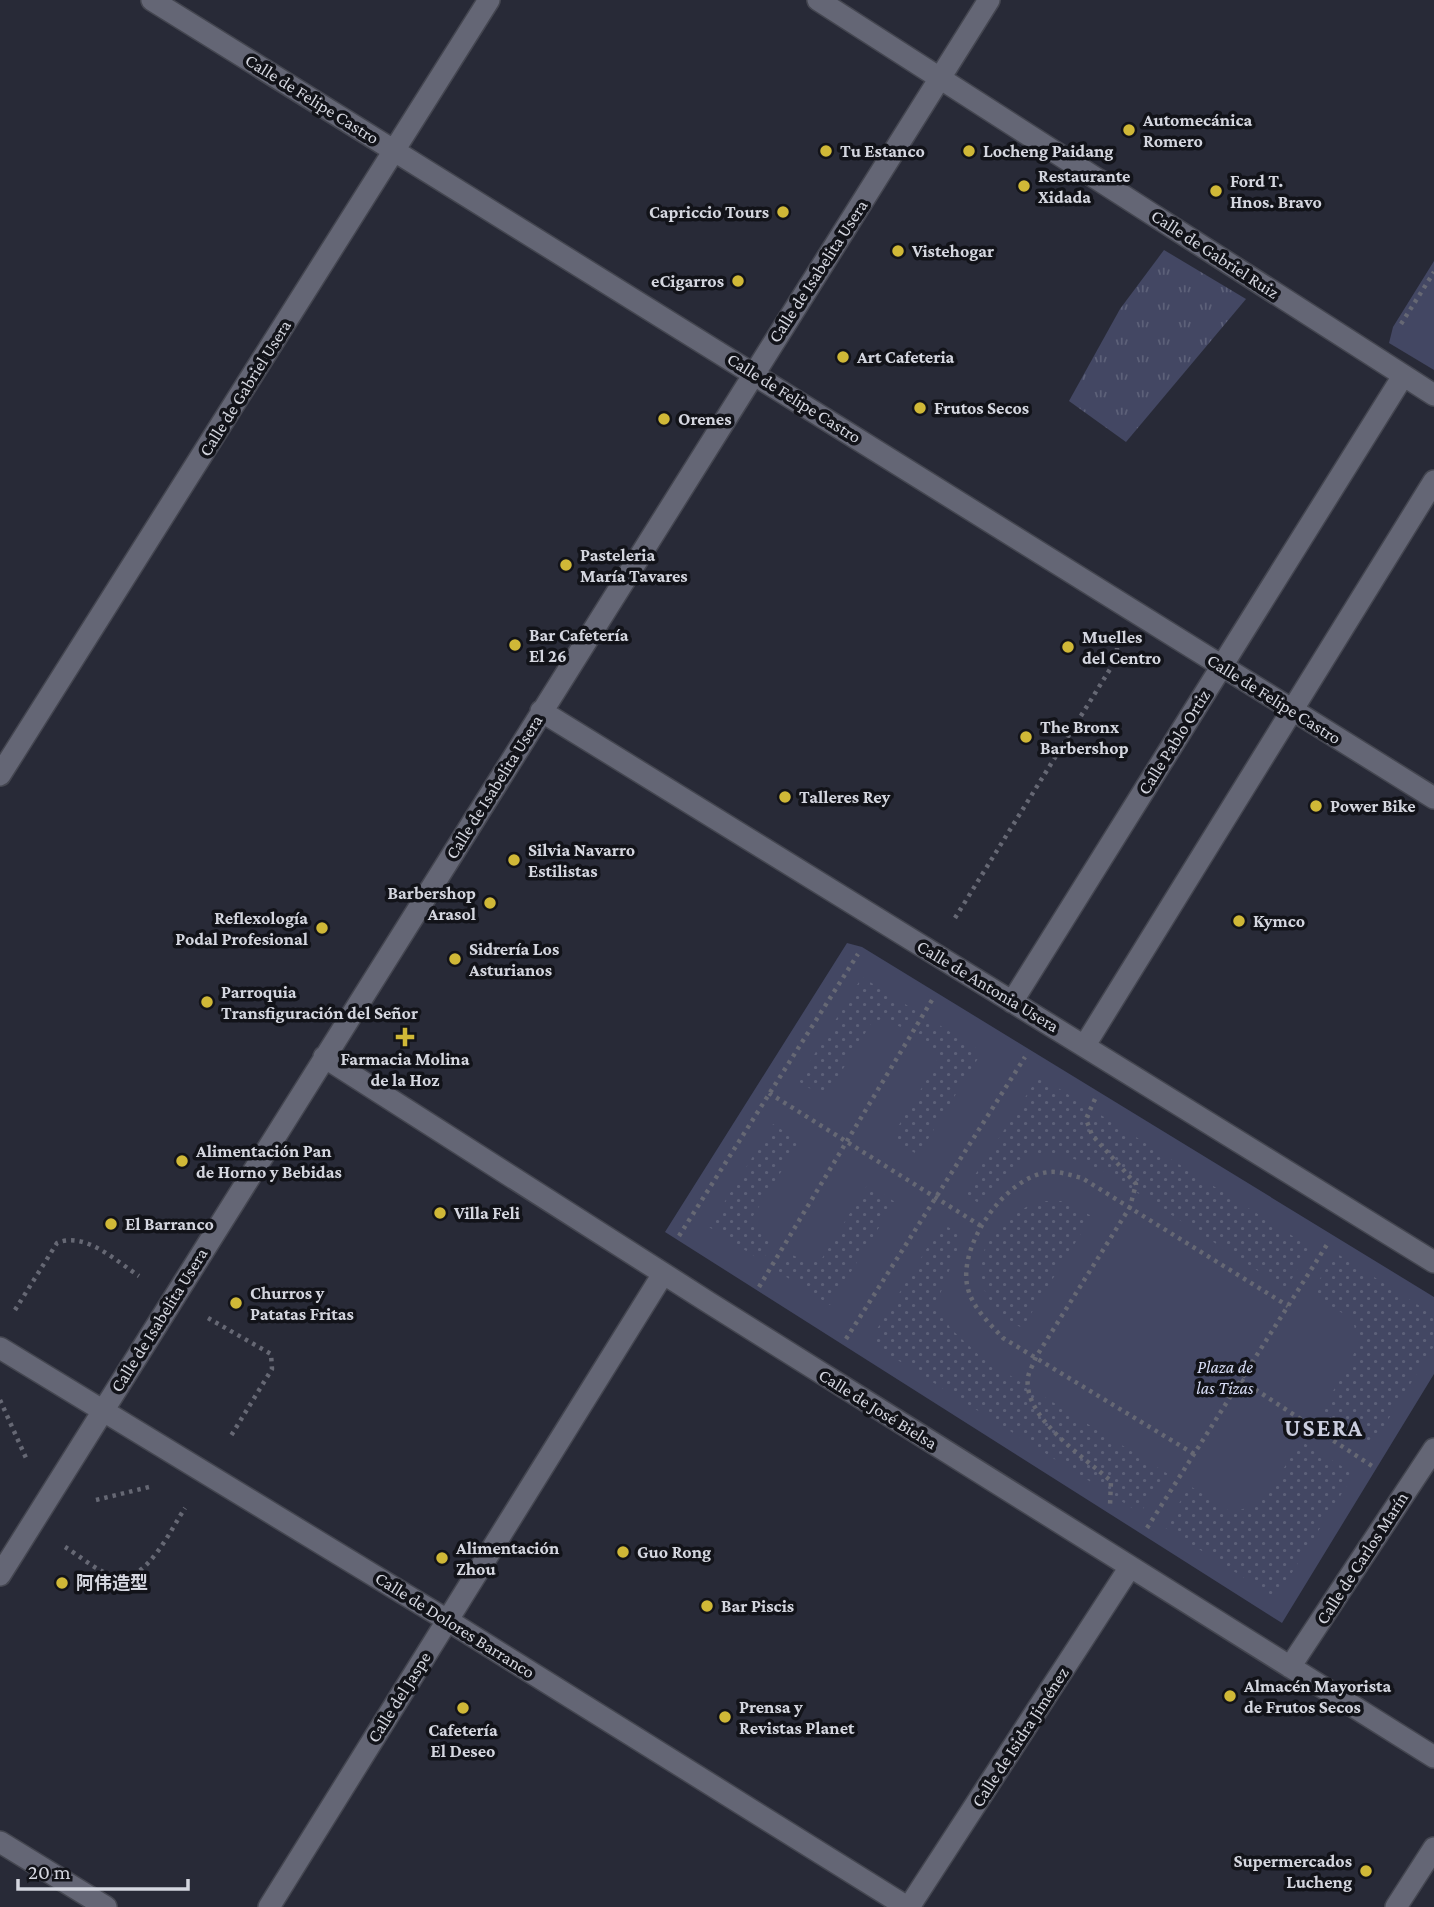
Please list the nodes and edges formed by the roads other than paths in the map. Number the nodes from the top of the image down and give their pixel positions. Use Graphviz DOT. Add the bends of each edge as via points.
graph roads {
  1 [pos="152,0"];
  2 [pos="489,0"];
  3 [pos="818,0"];
  4 [pos="989,0"];
  5 [pos="941,78"];
  6 [pos="396,151"];
  7 [pos="753,372"];
  8 [pos="1403,376"];
  9 [pos="1434,395"];
  10 [pos="1434,481"];
  11 [pos="1222,666"];
  12 [pos="1292,710"];
  13 [pos="541,711"];
  14 [pos="0,775"];
  15 [pos="1434,798"];
  16 [pos="1012,1002"];
  17 [pos="1085,1045"];
  18 [pos="324,1057"];
  19 [pos="1434,1262"];
  20 [pos="663,1273"];
  21 [pos="0,1348"];
  22 [pos="103,1410"];
  23 [pos="1434,1449"];
  24 [pos="1130,1567"];
  25 [pos="0,1575"];
  26 [pos="447,1620"];
  27 [pos="1290,1667"];
  28 [pos="1434,1757"];
  29 [pos="0,1842"];
  30 [pos="1434,1848"];
  31 [pos="106,1907"];
  32 [pos="269,1907"];
  33 [pos="908,1907"];
  34 [pos="1396,1907"];
  1 -- 6 [label="street, Calle de Felipe Castro"];
  2 -- 6 [label="street, Calle de Gabriel Usera"];
  3 -- 5 [label="street, Calle de Gabriel Ruiz"];
  4 -- 5 [label="street, Calle de Isabelita Usera"];
  5 -- 7 [label="street, Calle de Isabelita Usera"];
  5 -- 8 [label="street, Calle de Gabriel Ruiz"];
  6 -- 7 [label="street, Calle de Felipe Castro"];
  6 -- 14 [label="street, Calle de Gabriel Usera"];
  7 -- 11 [label="street, Calle de Felipe Castro"];
  7 -- 13 [label="street, Calle de Isabelita Usera"];
  8 -- 9 [label="street, Calle de Gabriel Ruiz"];
  8 -- 11 [label="street, Calle Pablo Ortiz"];
  10 -- 12 [label="street"];
  11 -- 12 [label="street, Calle de Felipe Castro"];
  11 -- 16 [label="street, Calle Pablo Ortiz"];
  12 -- 15 [label="street, Calle de Felipe Castro"];
  12 -- 17 [label="street"];
  13 -- 16 [label="street, Calle de Antonia Usera"];
  13 -- 18 [label="street, Calle de Isabelita Usera"];
  16 -- 17 [label="street, Calle de Antonia Usera"];
  17 -- 19 [label="street, Calle de Antonia Usera"];
  18 -- 20 [label="street, Calle de José Bielsa"];
  18 -- 22 [label="street, Calle de Isabelita Usera"];
  20 -- 24 [label="street, Calle de José Bielsa"];
  20 -- 26 [label="street, Calle del Jaspe"];
  21 -- 22 [label="street, Calle de Dolores Barranco"];
  22 -- 25 [label="street, Calle de Isabelita Usera"];
  22 -- 26 [label="street, Calle de Dolores Barranco"];
  23 -- 27 [label="street, Calle de Carlos Marín"];
  24 -- 27 [label="street, Calle de José Bielsa"];
  24 -- 33 [label="street, Calle de Isidra Jiménez"];
  26 -- 32 [label="street, Calle del Jaspe"];
  26 -- 33 [label="street, Calle de Dolores Barranco"];
  27 -- 28 [label="street, Calle de José Bielsa"];
  29 -- 31 [label="street"];
  30 -- 34 [label="street"];
}
